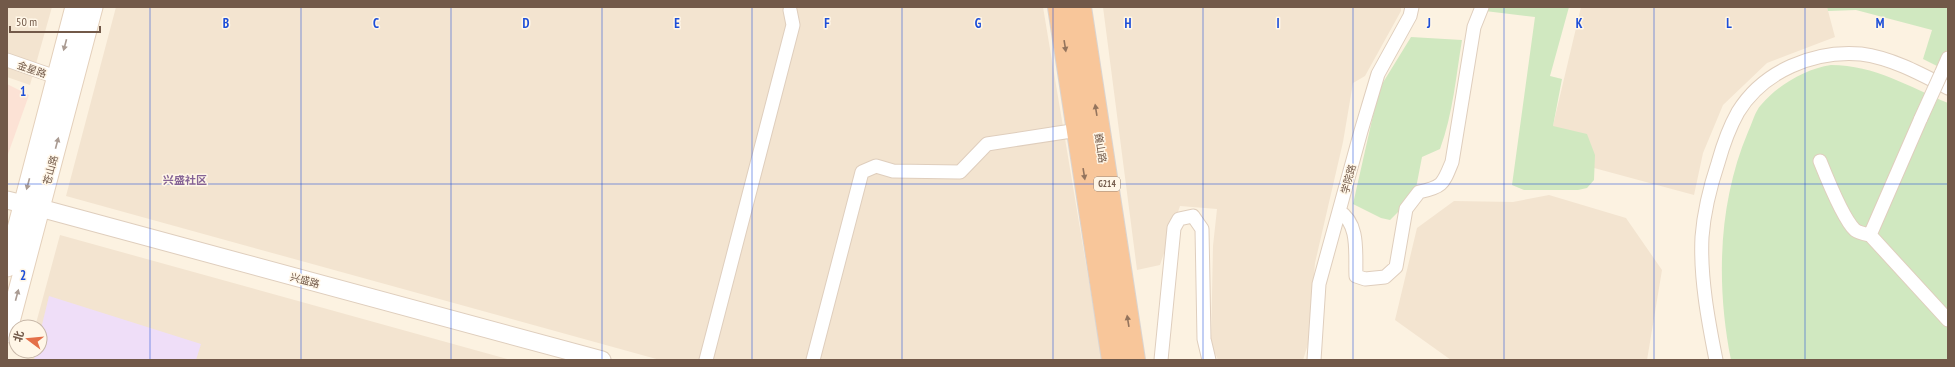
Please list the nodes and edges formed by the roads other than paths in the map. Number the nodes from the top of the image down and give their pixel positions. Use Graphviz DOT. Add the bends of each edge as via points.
graph roads {
  1 [pos="75,7"];
  2 [pos="93,7"];
  3 [pos="1059,7"];
  4 [pos="1080,7"];
  5 [pos="1412,7"];
  6 [pos="1482,7"];
  7 [pos="790,10"];
  8 [pos="1948,58"];
  9 [pos="7,60"];
  10 [pos="56,77"];
  11 [pos="1948,88"];
  12 [pos="1078,130"];
  13 [pos="1820,161"];
  14 [pos="23,204"];
  15 [pos="1339,211"];
  16 [pos="1870,235"];
  17 [pos="7,267"];
  18 [pos="1948,320"];
  19 [pos="7,333"];
  20 [pos="565,355"];
  21 [pos="602,360"];
  22 [pos="706,360"];
  23 [pos="813,360"];
  24 [pos="1113,360"];
  25 [pos="1134,360"];
  26 [pos="1161,360"];
  27 [pos="1209,360"];
  28 [pos="1314,360"];
  29 [pos="1716,360"];
  1 -- 10 [label="main road, 苍山路, one-way"];
  14 -- 2 [label="main road, 苍山路, one-way"];
  3 -- 12 [label="highway, 巍山路 / G214, one-way"];
  25 -- 4 [label="highway, 巍山路 / G214, one-way"];
  5 -- 15 [label="street, 学院路" via="1410,16 1378,74"];
  6 -- 15 [label="street" via="1474,27 1452,162 1444,181 1435,189 1419,192 1406,209 1396,267 1385,277 1365,279 1356,276 1353,227"];
  7 -- 22 [label="street" via="793,25"];
  8 -- 16 [label="street, bridge"];
  9 -- 10 [label="street, 金星路"];
  10 -- 14 [label="main road, 苍山路, one-way"];
  11 -- 29 [label="street" via="1890,62 1869,56 1829,54 1807,60 1775,75 1752,94 1738,112 1723,145 1710,187 1704,218 1703,272"];
  12 -- 23 [label="street" via="987,144 960,172 893,171 876,166 862,172"];
  12 -- 24 [label="highway, 巍山路 / G214, one-way"];
  13 -- 16 [label="street" via="1852,227 1858,232"];
  14 -- 17 [label="main road, 苍山路"];
  19 -- 14 [label="main road, 苍山路, one-way"];
  14 -- 20 [label="street, 兴盛路"];
  15 -- 28 [label="street, 学院路" via="1319,284"];
  16 -- 18 [label="street"];
  20 -- 21 [label="street, 兴盛路"];
  26 -- 27 [label="street" via="1174,228 1179,219 1193,216 1202,229 1204,339"];
}
